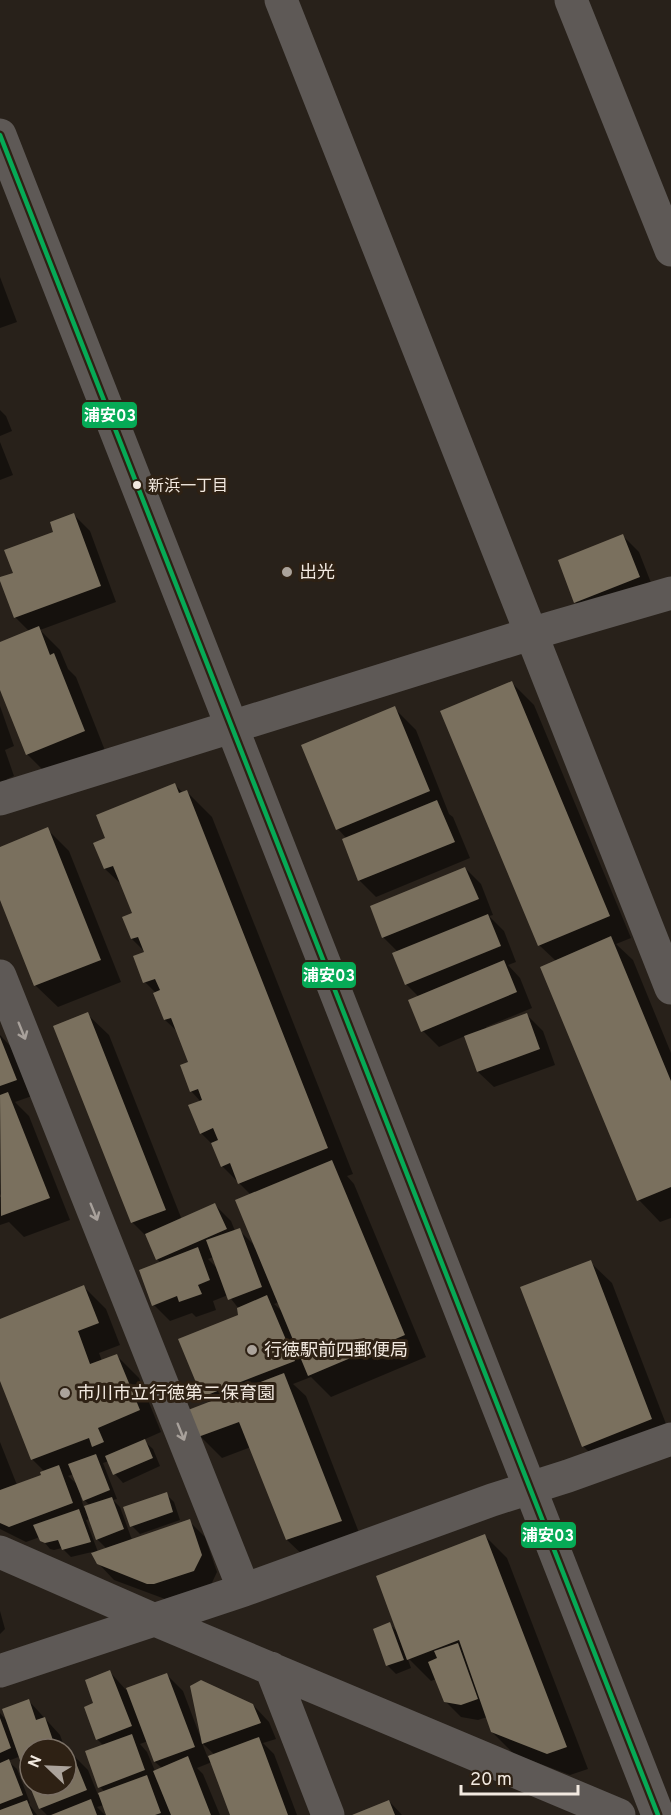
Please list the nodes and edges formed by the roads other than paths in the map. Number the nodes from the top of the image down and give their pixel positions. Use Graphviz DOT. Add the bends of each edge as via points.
graph roads {
  1 [pos="281,0"];
  2 [pos="571,0"];
  3 [pos="0,135"];
  4 [pos="659,184"];
  5 [pos="671,250"];
  6 [pos="671,593"];
  7 [pos="530,634"];
  8 [pos="232,728"];
  9 [pos="0,799"];
  10 [pos="0,976"];
  11 [pos="671,988"];
  12 [pos="671,1439"];
  13 [pos="530,1488"];
  14 [pos="0,1552"];
  15 [pos="244,1590"];
  16 [pos="155,1620"];
  17 [pos="271,1668"];
  18 [pos="0,1671"];
  19 [pos="328,1815"];
  20 [pos="619,1815"];
  21 [pos="658,1815"];
  1 -- 7 [label="street"];
  2 -- 4 [label="street"];
  3 -- 8 [label="street"];
  4 -- 5 [label="street"];
  6 -- 7 [label="street"];
  7 -- 8 [label="street"];
  7 -- 11 [label="street"];
  8 -- 9 [label="street"];
  8 -- 13 [label="street"];
  10 -- 15 [label="street, one-way"];
  12 -- 13 [label="street"];
  13 -- 15 [label="street"];
  13 -- 21 [label="street"];
  14 -- 16 [label="street"];
  15 -- 16 [label="street"];
  16 -- 17 [label="street"];
  16 -- 18 [label="street"];
  17 -- 19 [label="street"];
  17 -- 20 [label="street"];
}
